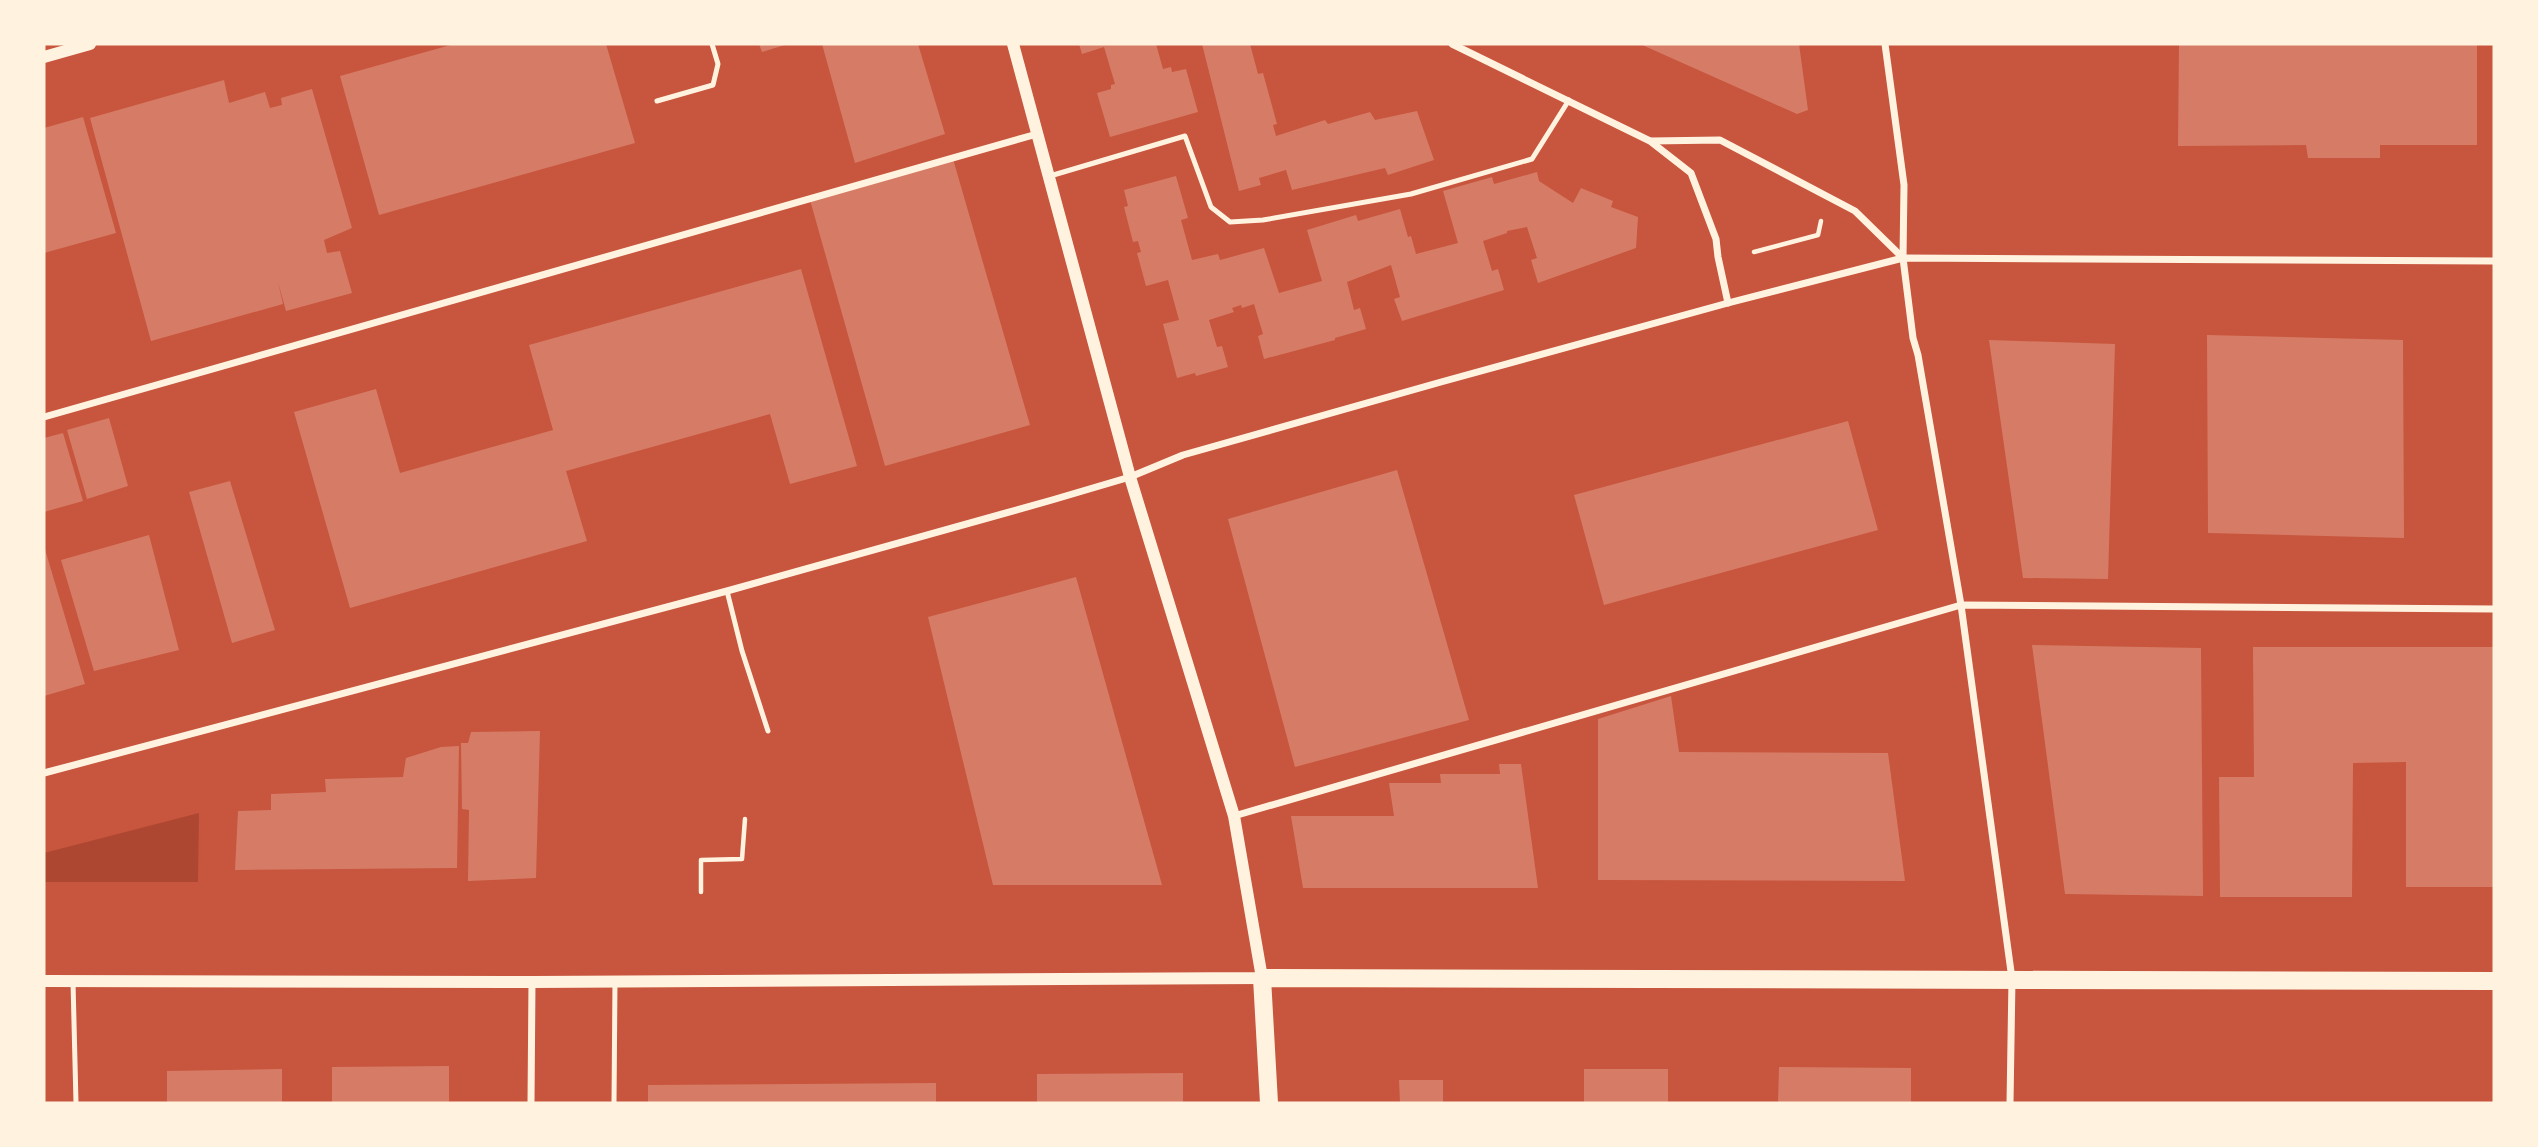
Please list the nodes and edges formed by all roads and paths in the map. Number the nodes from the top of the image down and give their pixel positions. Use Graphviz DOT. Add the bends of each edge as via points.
graph roads {
  1 [pos="90,44"];
  2 [pos="712,44"];
  3 [pos="1013,44"];
  4 [pos="1452,44"];
  5 [pos="1885,44"];
  6 [pos="44,57"];
  7 [pos="1569,100"];
  8 [pos="657,101"];
  9 [pos="1037,134"];
  10 [pos="1650,141"];
  11 [pos="1049,176"];
  12 [pos="1821,217"];
  13 [pos="1754,252"];
  14 [pos="1903,258"];
  15 [pos="2494,261"];
  16 [pos="1728,303"];
  17 [pos="44,416"];
  18 [pos="1130,477"];
  19 [pos="727,591"];
  20 [pos="1961,605"];
  21 [pos="2494,609"];
  22 [pos="768,731"];
  23 [pos="44,773"];
  24 [pos="1234,816"];
  25 [pos="745,819"];
  26 [pos="701,892"];
  27 [pos="1262,978"];
  28 [pos="2012,979"];
  29 [pos="44,981"];
  30 [pos="615,981"];
  31 [pos="2494,981"];
  32 [pos="73,982"];
  33 [pos="532,982"];
  34 [pos="76,1103"];
  35 [pos="531,1103"];
  36 [pos="614,1103"];
  37 [pos="1269,1103"];
  38 [pos="2010,1103"];
  1 -- 6 [label="street"];
  2 -- 8 [label="lane" via="718,64 713,85"];
  3 -- 9 [label="street"];
  4 -- 7 [label="street"];
  5 -- 14 [label="street" via="1904,185"];
  7 -- 10 [label="street"];
  7 -- 11 [label="lane" via="1532,159 1411,194 1263,220 1230,222 1211,208 1185,136"];
  9 -- 11 [label="street"];
  9 -- 17 [label="street"];
  10 -- 14 [label="street" via="1720,140 1855,211"];
  10 -- 16 [label="street" via="1691,173 1716,239"];
  11 -- 18 [label="street"];
  12 -- 13 [label="path" via="1818,235"];
  14 -- 15 [label="street"];
  14 -- 16 [label="street"];
  14 -- 20 [label="street"];
  16 -- 18 [label="street" via="1183,456"];
  18 -- 19 [label="street"];
  18 -- 24 [label="street"];
  19 -- 22 [label="lane"];
  19 -- 23 [label="street"];
  20 -- 21 [label="street"];
  20 -- 24 [label="street"];
  20 -- 28 [label="street"];
  24 -- 27 [label="street"];
  25 -- 26 [label="path" via="742,859 701,860"];
  27 -- 28 [label="main road"];
  27 -- 30 [label="street"];
  27 -- 37 [label="main road"];
  28 -- 31 [label="main road"];
  28 -- 38 [label="street"];
  29 -- 32 [label="street"];
  30 -- 33 [label="street"];
  30 -- 36 [label="lane"];
  32 -- 33 [label="street"];
  32 -- 34 [label="lane"];
  33 -- 35 [label="street"];
}
